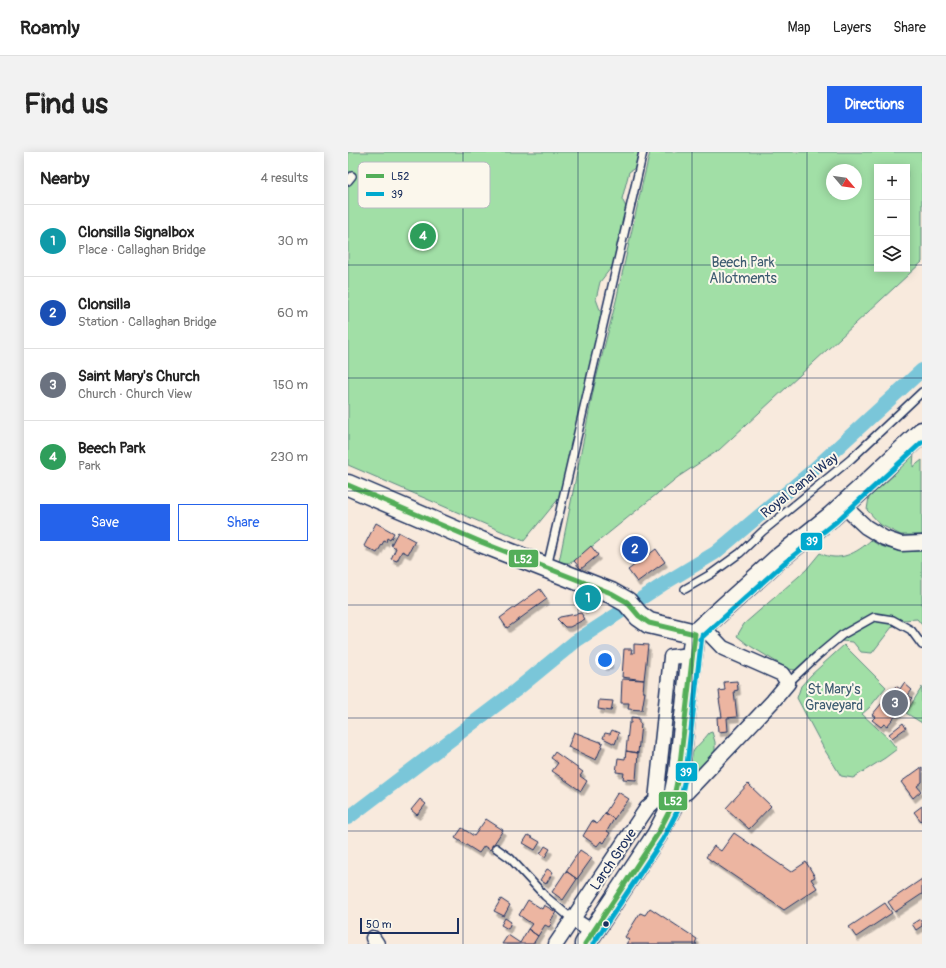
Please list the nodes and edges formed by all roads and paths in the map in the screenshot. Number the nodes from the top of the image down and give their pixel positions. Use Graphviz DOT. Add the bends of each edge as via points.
graph roads {
  1 [pos="643,152"];
  2 [pos="922,392"];
  3 [pos="922,432"];
  4 [pos="348,485"];
  5 [pos="846,503"];
  6 [pos="922,543"];
  7 [pos="547,568"];
  8 [pos="685,590"];
  9 [pos="699,630"];
  10 [pos="922,645"];
  11 [pos="788,683"];
  12 [pos="668,800"];
  13 [pos="496,848"];
  14 [pos="572,919"];
  15 [pos="589,938"];
  16 [pos="556,944"];
  1 -- 7 [label="lane"];
  2 -- 8 [label="lane, Royal Canal Way" via="851,459 740,553"];
  3 -- 5 [label="main road"];
  4 -- 7 [label="main road"];
  5 -- 6 [label="street" via="852,514 866,527 884,538 901,544"];
  5 -- 9 [label="main road" via="778,559"];
  7 -- 9 [label="main road" via="622,598 649,623"];
  9 -- 11 [label="street" via="723,648 782,674"];
  9 -- 12 [label="main road" via="675,716 679,772"];
  10 -- 11 [label="lane" via="911,630 893,620 874,618 842,635"];
  11 -- 12 [label="street" via="687,792"];
  12 -- 14 [label="street, Larch Grove" via="647,808"];
  12 -- 15 [label="main road" via="657,835"];
  13 -- 14 [label="lane" via="510,858 545,896"];
  14 -- 15 [label="street"];
  14 -- 16 [label="street, Larch Grove"];
}
